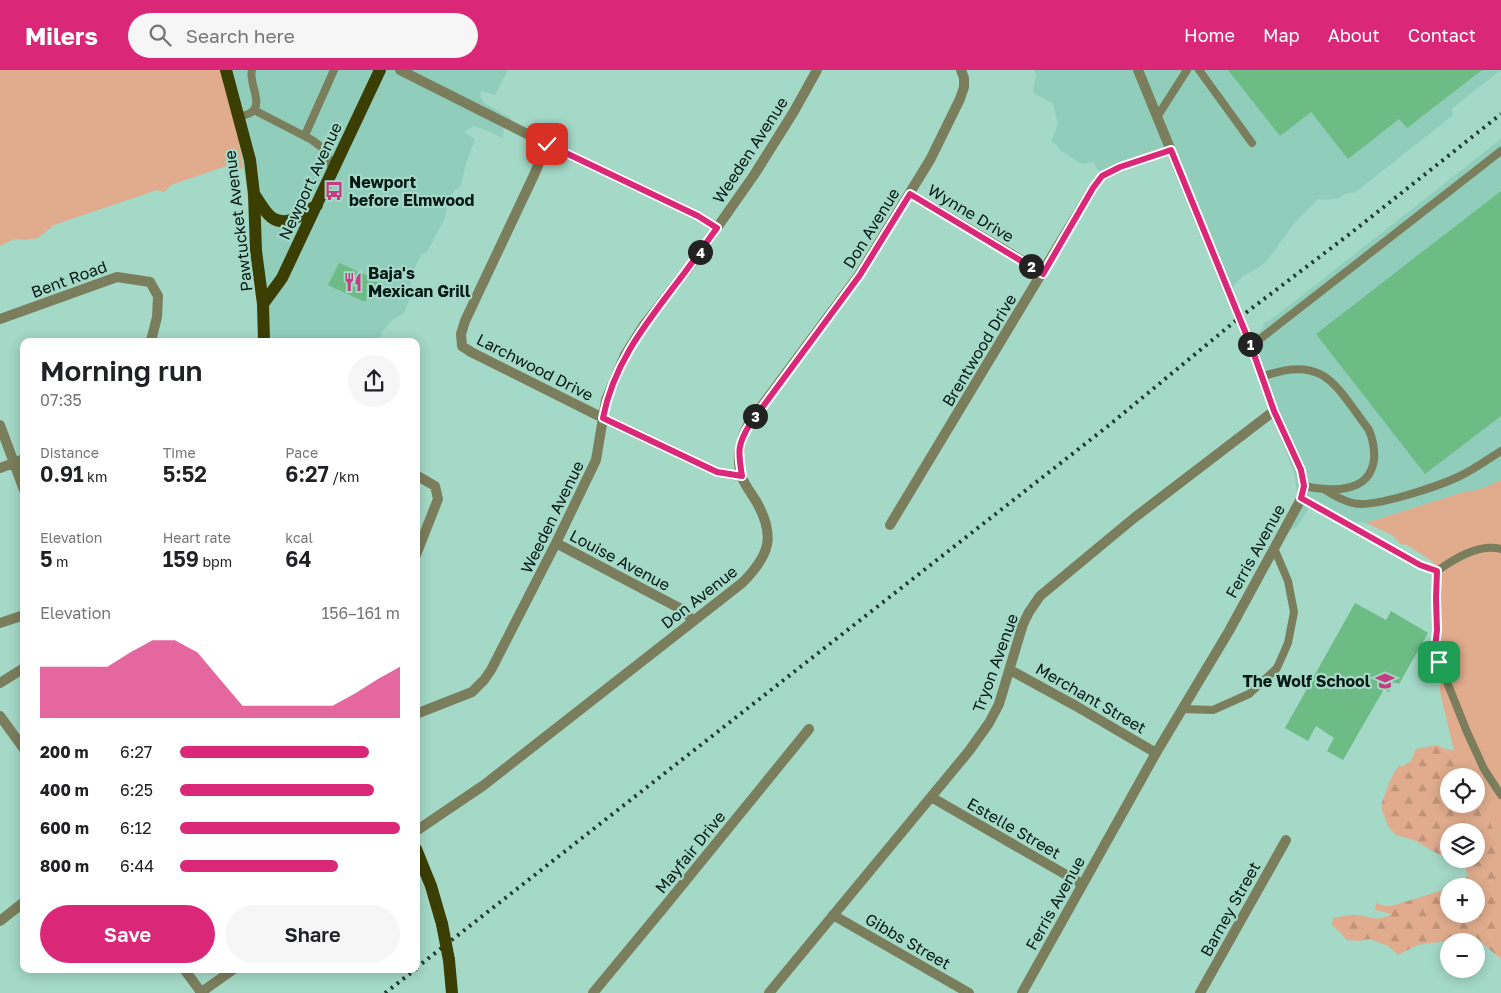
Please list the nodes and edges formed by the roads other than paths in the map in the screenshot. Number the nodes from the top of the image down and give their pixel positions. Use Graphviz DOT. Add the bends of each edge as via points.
graph roads {
  1 [pos="226,70"];
  2 [pos="252,70"];
  3 [pos="334,70"];
  4 [pos="400,70"];
  5 [pos="817,70"];
  6 [pos="961,70"];
  7 [pos="1138,70"];
  8 [pos="1188,70"];
  9 [pos="1199,70"];
  10 [pos="376,72"];
  11 [pos="254,110"];
  12 [pos="238,117"];
  13 [pos="1157,117"];
  14 [pos="305,135"];
  15 [pos="1252,143"];
  16 [pos="547,144"];
  17 [pos="1171,150"];
  18 [pos="1501,151"];
  19 [pos="333,170"];
  20 [pos="254,194"];
  21 [pos="910,194"];
  22 [pos="317,205"];
  23 [pos="717,228"];
  24 [pos="1043,274"];
  25 [pos="264,304"];
  26 [pos="0,320"];
  27 [pos="152,338"];
  28 [pos="264,338"];
  29 [pos="1251,346"];
  30 [pos="1262,378"];
  31 [pos="1274,411"];
  32 [pos="603,418"];
  33 [pos="0,425"];
  34 [pos="1501,451"];
  35 [pos="19,461"];
  36 [pos="0,468"];
  37 [pos="742,476"];
  38 [pos="420,477"];
  39 [pos="1304,486"];
  40 [pos="1325,490"];
  41 [pos="1301,498"];
  42 [pos="890,525"];
  43 [pos="556,543"];
  44 [pos="420,545"];
  45 [pos="1274,548"];
  46 [pos="1501,549"];
  47 [pos="1437,571"];
  48 [pos="20,616"];
  49 [pos="693,621"];
  50 [pos="0,623"];
  51 [pos="20,670"];
  52 [pos="1010,670"];
  53 [pos="0,683"];
  54 [pos="1183,709"];
  55 [pos="420,712"];
  56 [pos="0,716"];
  57 [pos="809,729"];
  58 [pos="20,744"];
  59 [pos="1156,753"];
  60 [pos="1501,795"];
  61 [pos="931,797"];
  62 [pos="420,828"];
  63 [pos="1286,840"];
  64 [pos="420,860"];
  65 [pos="1082,884"];
  66 [pos="20,905"];
  67 [pos="833,915"];
  68 [pos="0,921"];
  69 [pos="187,973"];
  70 [pos="229,973"];
  71 [pos="201,992"];
  72 [pos="452,993"];
  73 [pos="593,993"];
  74 [pos="768,993"];
  75 [pos="969,993"];
  76 [pos="1022,993"];
  77 [pos="1200,993"];
  1 -- 12 [label="main road, Pawtucket Avenue"];
  2 -- 11 [label="lane" via="257,97"];
  3 -- 14 [label="lane"];
  4 -- 16 [label="street"];
  5 -- 23 [label="street, Weeden Avenue" via="784,128"];
  6 -- 21 [label="street, Don Avenue" via="964,87 960,99"];
  7 -- 13 [label="street, Ferris Avenue"];
  8 -- 13 [label="lane"];
  9 -- 15 [label="lane"];
  10 -- 19 [label="main road, Newport Avenue"];
  11 -- 12 [label="lane"];
  11 -- 14 [label="lane"];
  12 -- 20 [label="main road, Pawtucket Avenue" via="250,160"];
  13 -- 17 [label="street, Ferris Avenue"];
  14 -- 19 [label="lane" via="325,150"];
  16 -- 23 [label="street"];
  16 -- 32 [label="street, Larchwood Drive" via="465,321 462,346"];
  17 -- 24 [label="street, Brentwood Drive" via="1102,176"];
  17 -- 29 [label="street, Ferris Avenue"];
  18 -- 29 [label="lane"];
  19 -- 22 [label="main road, Newport Avenue"];
  20 -- 22 [label="main road" via="270,216 278,221 287,222"];
  20 -- 25 [label="main road, Pawtucket Avenue" via="256,251"];
  21 -- 24 [label="street, Wynne Drive"];
  21 -- 37 [label="street, Don Avenue" via="860,275 741,439"];
  22 -- 25 [label="main road, Newport Avenue" via="282,278"];
  23 -- 32 [label="street, Weeden Avenue" via="625,355 606,400"];
  24 -- 42 [label="street, Brentwood Drive"];
  25 -- 28 [label="main road, Pawtucket Avenue"];
  26 -- 27 [label="street, Bent Road" via="117,277 150,282 158,296"];
  29 -- 30 [label="street, Ferris Avenue"];
  30 -- 31 [label="street, Ferris Avenue"];
  30 -- 40 [label="lane" via="1276,372 1299,369 1320,373 1337,387 1369,430 1374,444 1373,466 1369,474 1352,487"];
  31 -- 39 [label="street, Ferris Avenue" via="1301,470"];
  31 -- 52 [label="street, Tryon Avenue" via="1134,518 1040,596 1023,624"];
  32 -- 37 [label="street, Larchwood Drive" via="717,472"];
  32 -- 43 [label="street, Weeden Avenue" via="596,460"];
  33 -- 35 [label="street"];
  34 -- 40 [label="lane" via="1458,477 1381,501 1349,502"];
  35 -- 36 [label="street"];
  37 -- 49 [label="street, Don Avenue" via="765,517 768,538 764,556 742,583"];
  38 -- 44 [label="street" via="435,486 438,499"];
  39 -- 40 [label="lane"];
  39 -- 41 [label="street, Ferris Avenue"];
  41 -- 45 [label="street, Ferris Avenue"];
  41 -- 47 [label="lane" via="1420,565"];
  43 -- 49 [label="street, Louise Avenue" via="683,610"];
  43 -- 55 [label="street, Weeden Avenue" via="484,680 472,692"];
  45 -- 54 [label="street, Ferris Avenue"];
  45 -- 54 [label="lane" via="1288,581 1294,612 1288,643 1277,668 1249,694 1213,710"];
  46 -- 47 [label="lane" via="1482,548 1470,552"];
  47 -- 60 [label="lane" via="1435,648 1467,732 1484,769"];
  48 -- 50 [label="street"];
  49 -- 62 [label="street, Don Avenue" via="484,785"];
  51 -- 53 [label="street"];
  52 -- 59 [label="street, Merchant Street"];
  52 -- 61 [label="street, Tryon Avenue" via="989,723"];
  54 -- 59 [label="street, Ferris Avenue"];
  56 -- 58 [label="street"];
  57 -- 73 [label="street, Mayfair Drive"];
  59 -- 65 [label="street, Ferris Avenue"];
  61 -- 65 [label="street, Estelle Street"];
  61 -- 67 [label="street, Tryon Avenue"];
  63 -- 77 [label="street, Barney Street"];
  64 -- 72 [label="main road, bridge" via="442,924"];
  65 -- 76 [label="street, Ferris Avenue"];
  66 -- 68 [label="street"];
  67 -- 74 [label="street, Tryon Avenue"];
  67 -- 75 [label="street, Gibbs Street"];
  69 -- 71 [label="street"];
  70 -- 71 [label="street"];
}
